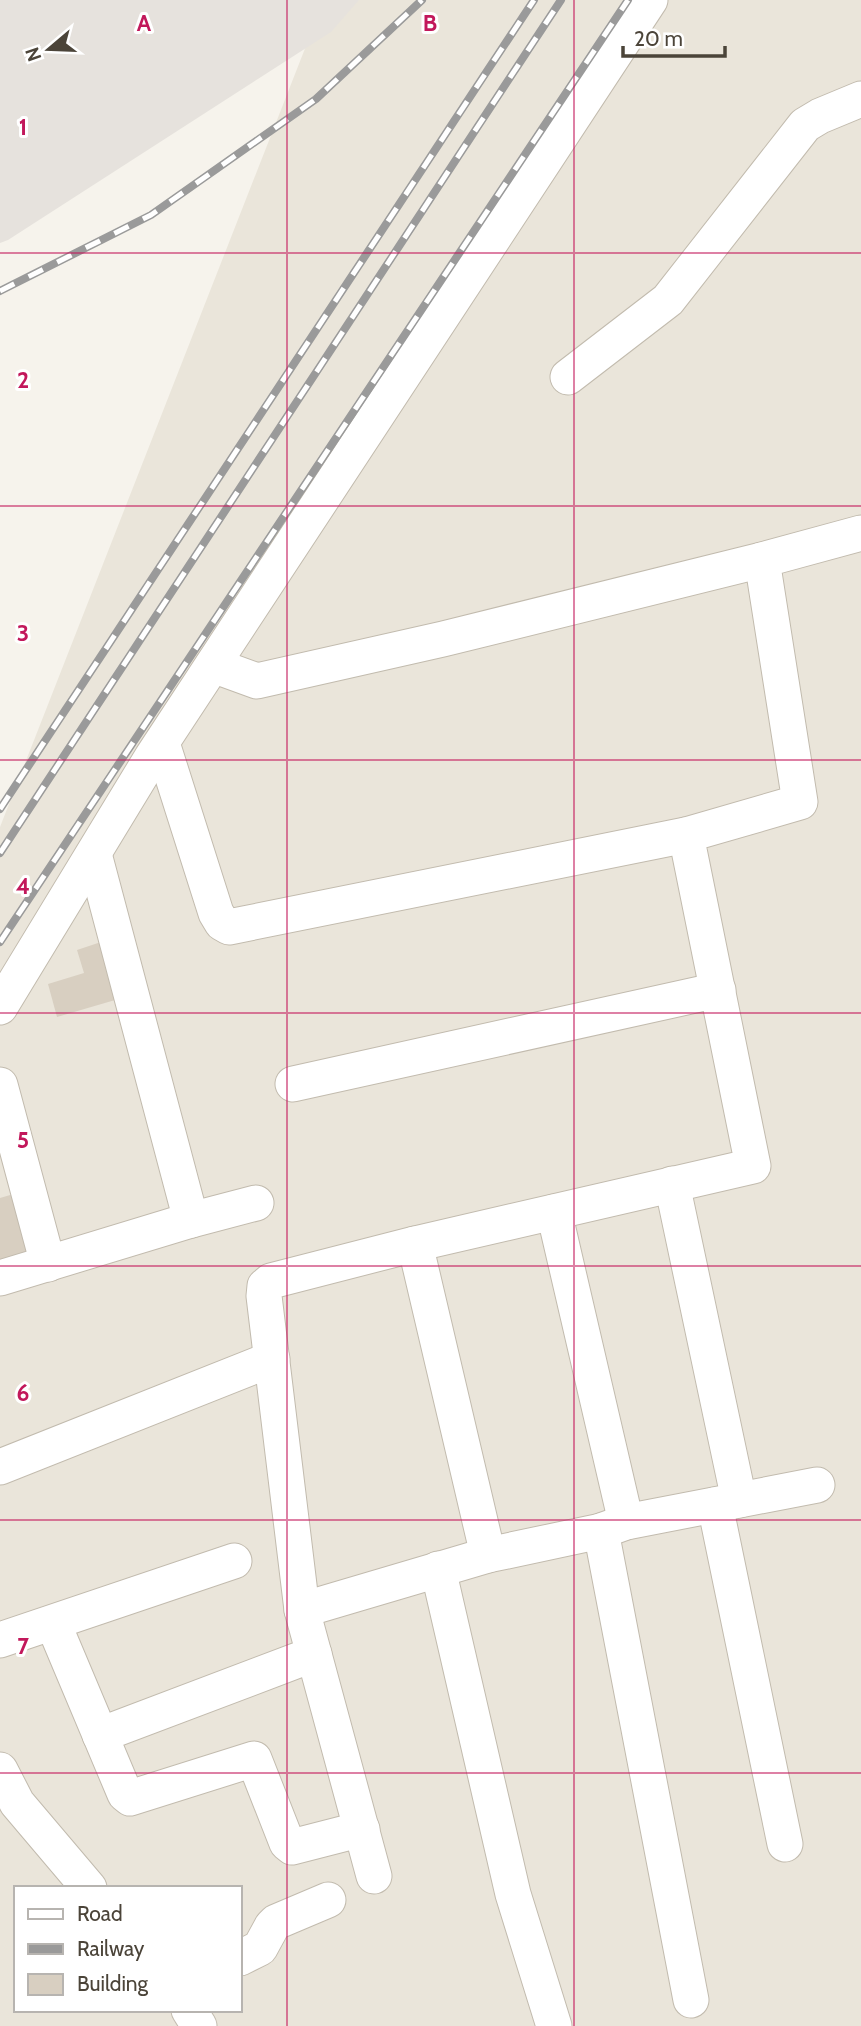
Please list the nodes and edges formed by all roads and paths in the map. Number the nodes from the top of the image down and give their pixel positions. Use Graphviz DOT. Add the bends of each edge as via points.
graph roads {
  1 [pos="650,0"];
  2 [pos="861,99"];
  3 [pos="568,377"];
  4 [pos="861,533"];
  5 [pos="762,560"];
  6 [pos="213,665"];
  7 [pos="162,743"];
  8 [pos="686,835"];
  9 [pos="94,853"];
  10 [pos="718,990"];
  11 [pos="0,1007"];
  12 [pos="293,1084"];
  13 [pos="0,1086"];
  14 [pos="672,1184"];
  15 [pos="256,1203"];
  16 [pos="555,1212"];
  17 [pos="191,1220"];
  18 [pos="415,1244"];
  19 [pos="48,1264"];
  20 [pos="0,1278"];
  21 [pos="272,1359"];
  22 [pos="0,1467"];
  23 [pos="817,1485"];
  24 [pos="727,1502"];
  25 [pos="614,1527"];
  26 [pos="488,1555"];
  27 [pos="234,1561"];
  28 [pos="438,1569"];
  29 [pos="302,1610"];
  30 [pos="53,1622"];
  31 [pos="0,1640"];
  32 [pos="314,1654"];
  33 [pos="100,1735"];
  34 [pos="0,1770"];
  35 [pos="362,1829"];
  36 [pos="785,1844"];
  37 [pos="374,1875"];
  38 [pos="87,1886"];
  39 [pos="328,1900"];
  40 [pos="242,1957"];
  41 [pos="691,2000"];
  42 [pos="554,2026"];
  1 -- 6 [label="street"];
  2 -- 3 [label="street" via="804,125 668,300"];
  4 -- 5 [label="street"];
  5 -- 6 [label="street" via="257,681"];
  5 -- 8 [label="street" via="800,802"];
  6 -- 7 [label="street"];
  7 -- 8 [label="street" via="216,913 229,928"];
  7 -- 9 [label="street"];
  8 -- 10 [label="street"];
  9 -- 11 [label="street"];
  9 -- 17 [label="street"];
  10 -- 12 [label="street"];
  10 -- 14 [label="street" via="753,1166"];
  13 -- 19 [label="street"];
  14 -- 16 [label="street"];
  14 -- 24 [label="street"];
  15 -- 17 [label="street"];
  16 -- 18 [label="street"];
  16 -- 25 [label="street"];
  17 -- 19 [label="street"];
  18 -- 21 [label="street" via="265,1286"];
  18 -- 26 [label="street"];
  19 -- 20 [label="street"];
  21 -- 22 [label="street"];
  21 -- 29 [label="street"];
  23 -- 24 [label="street"];
  24 -- 25 [label="street"];
  24 -- 36 [label="street"];
  25 -- 26 [label="street"];
  25 -- 41 [label="street"];
  26 -- 28 [label="street"];
  27 -- 30 [label="street"];
  28 -- 29 [label="street"];
  28 -- 42 [label="street" via="513,1894"];
  29 -- 32 [label="street"];
  30 -- 31 [label="street"];
  30 -- 33 [label="street"];
  32 -- 33 [label="street"];
  32 -- 35 [label="street"];
  33 -- 35 [label="street" via="125,1794 131,1798 254,1759 292,1847"];
  34 -- 38 [label="street" via="17,1803"];
  35 -- 37 [label="street"];
  39 -- 40 [label="street" via="276,1922 260,1948"];
}
